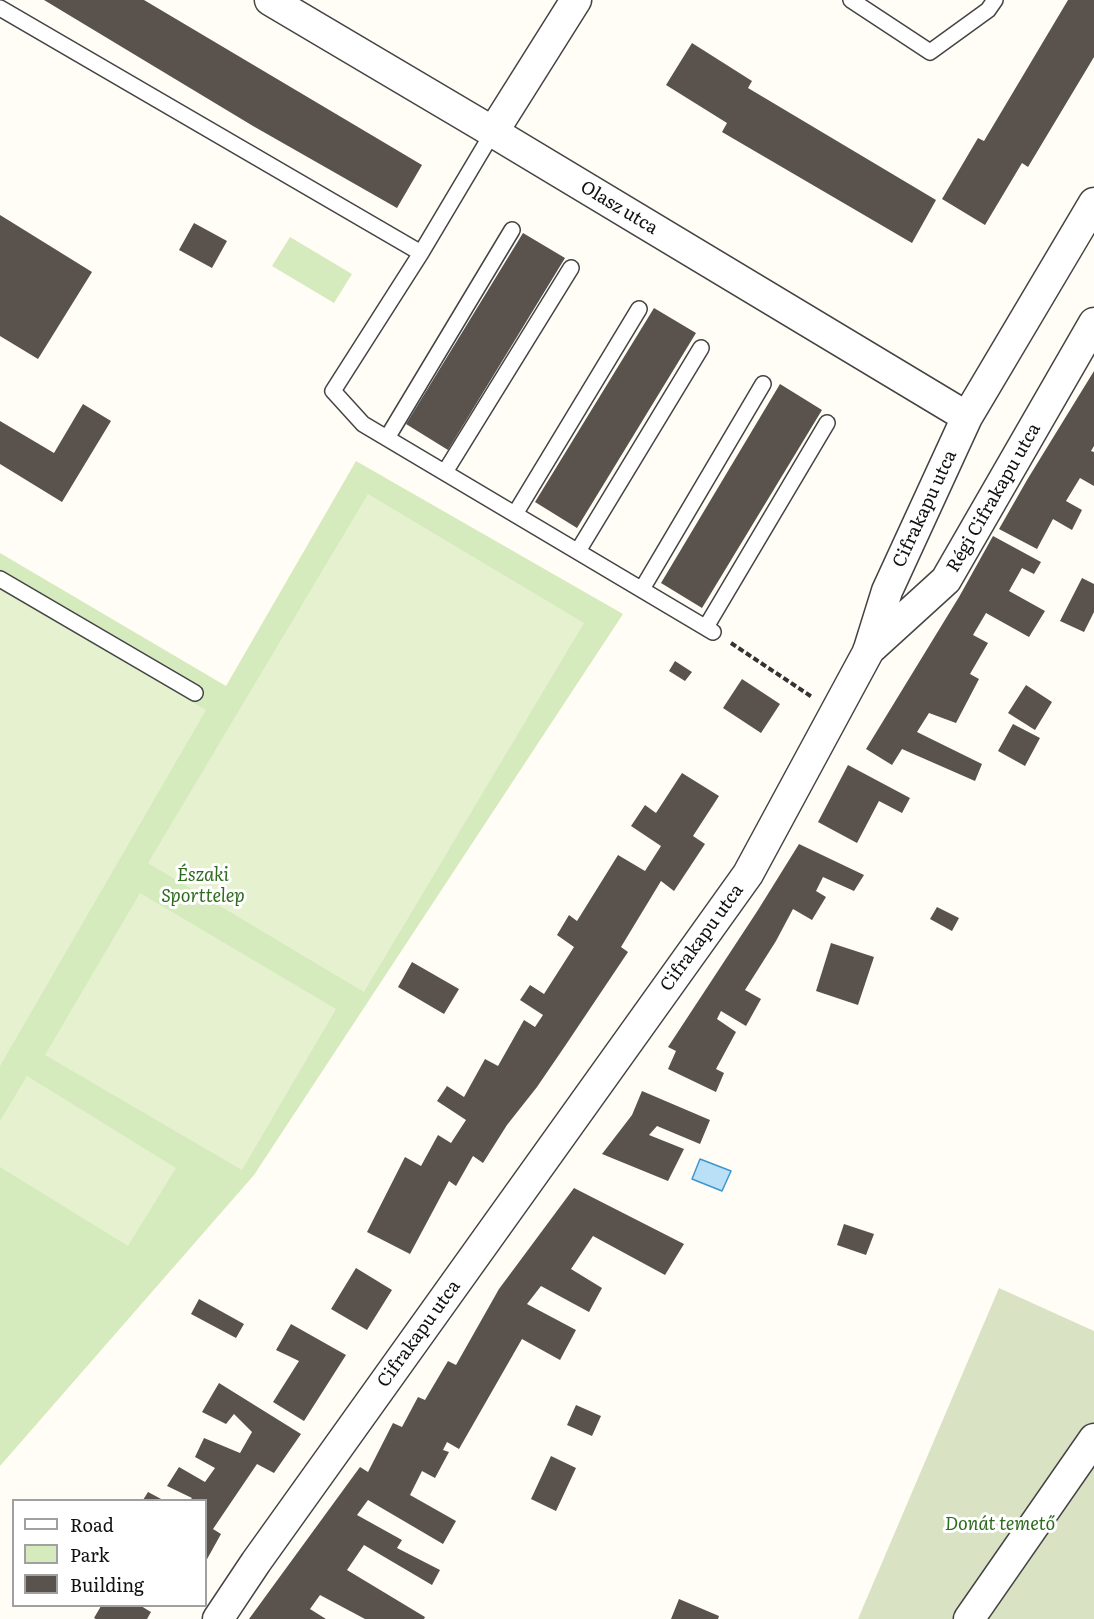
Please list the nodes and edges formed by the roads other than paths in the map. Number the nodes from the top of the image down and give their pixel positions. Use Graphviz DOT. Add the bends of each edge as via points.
graph roads {
  1 [pos="270,0"];
  2 [pos="576,0"];
  3 [pos="851,0"];
  4 [pos="995,0"];
  5 [pos="0,8"];
  6 [pos="494,132"];
  7 [pos="1094,203"];
  8 [pos="512,230"];
  9 [pos="421,253"];
  10 [pos="571,268"];
  11 [pos="639,309"];
  12 [pos="1094,323"];
  13 [pos="701,348"];
  14 [pos="763,384"];
  15 [pos="967,417"];
  16 [pos="827,423"];
  17 [pos="387,438"];
  18 [pos="445,472"];
  19 [pos="515,514"];
  20 [pos="578,551"];
  21 [pos="0,579"];
  22 [pos="642,589"];
  23 [pos="868,652"];
  24 [pos="195,693"];
  25 [pos="1094,1439"];
  26 [pos="218,1619"];
  27 [pos="969,1619"];
  1 -- 6 [label="street, Olasz utca"];
  2 -- 6 [label="street"];
  3 -- 4 [label="lane" via="930,52 988,10"];
  5 -- 9 [label="lane"];
  6 -- 9 [label="lane"];
  6 -- 15 [label="street, Olasz utca"];
  7 -- 15 [label="street, Cifrakapu utca"];
  8 -- 17 [label="lane"];
  9 -- 17 [label="lane" via="333,391 363,423"];
  10 -- 18 [label="lane"];
  11 -- 19 [label="lane"];
  12 -- 23 [label="street, Régi Cifrakapu utca" via="946,580"];
  13 -- 20 [label="lane"];
  14 -- 22 [label="lane"];
  15 -- 23 [label="street, Cifrakapu utca" via="886,591"];
  16 -- 22 [label="lane" via="710,629"];
  17 -- 18 [label="lane"];
  18 -- 19 [label="lane"];
  19 -- 20 [label="lane"];
  20 -- 22 [label="lane"];
  21 -- 24 [label="lane"];
  23 -- 26 [label="street, Cifrakapu utca" via="748,874"];
  25 -- 27 [label="street"];
}
